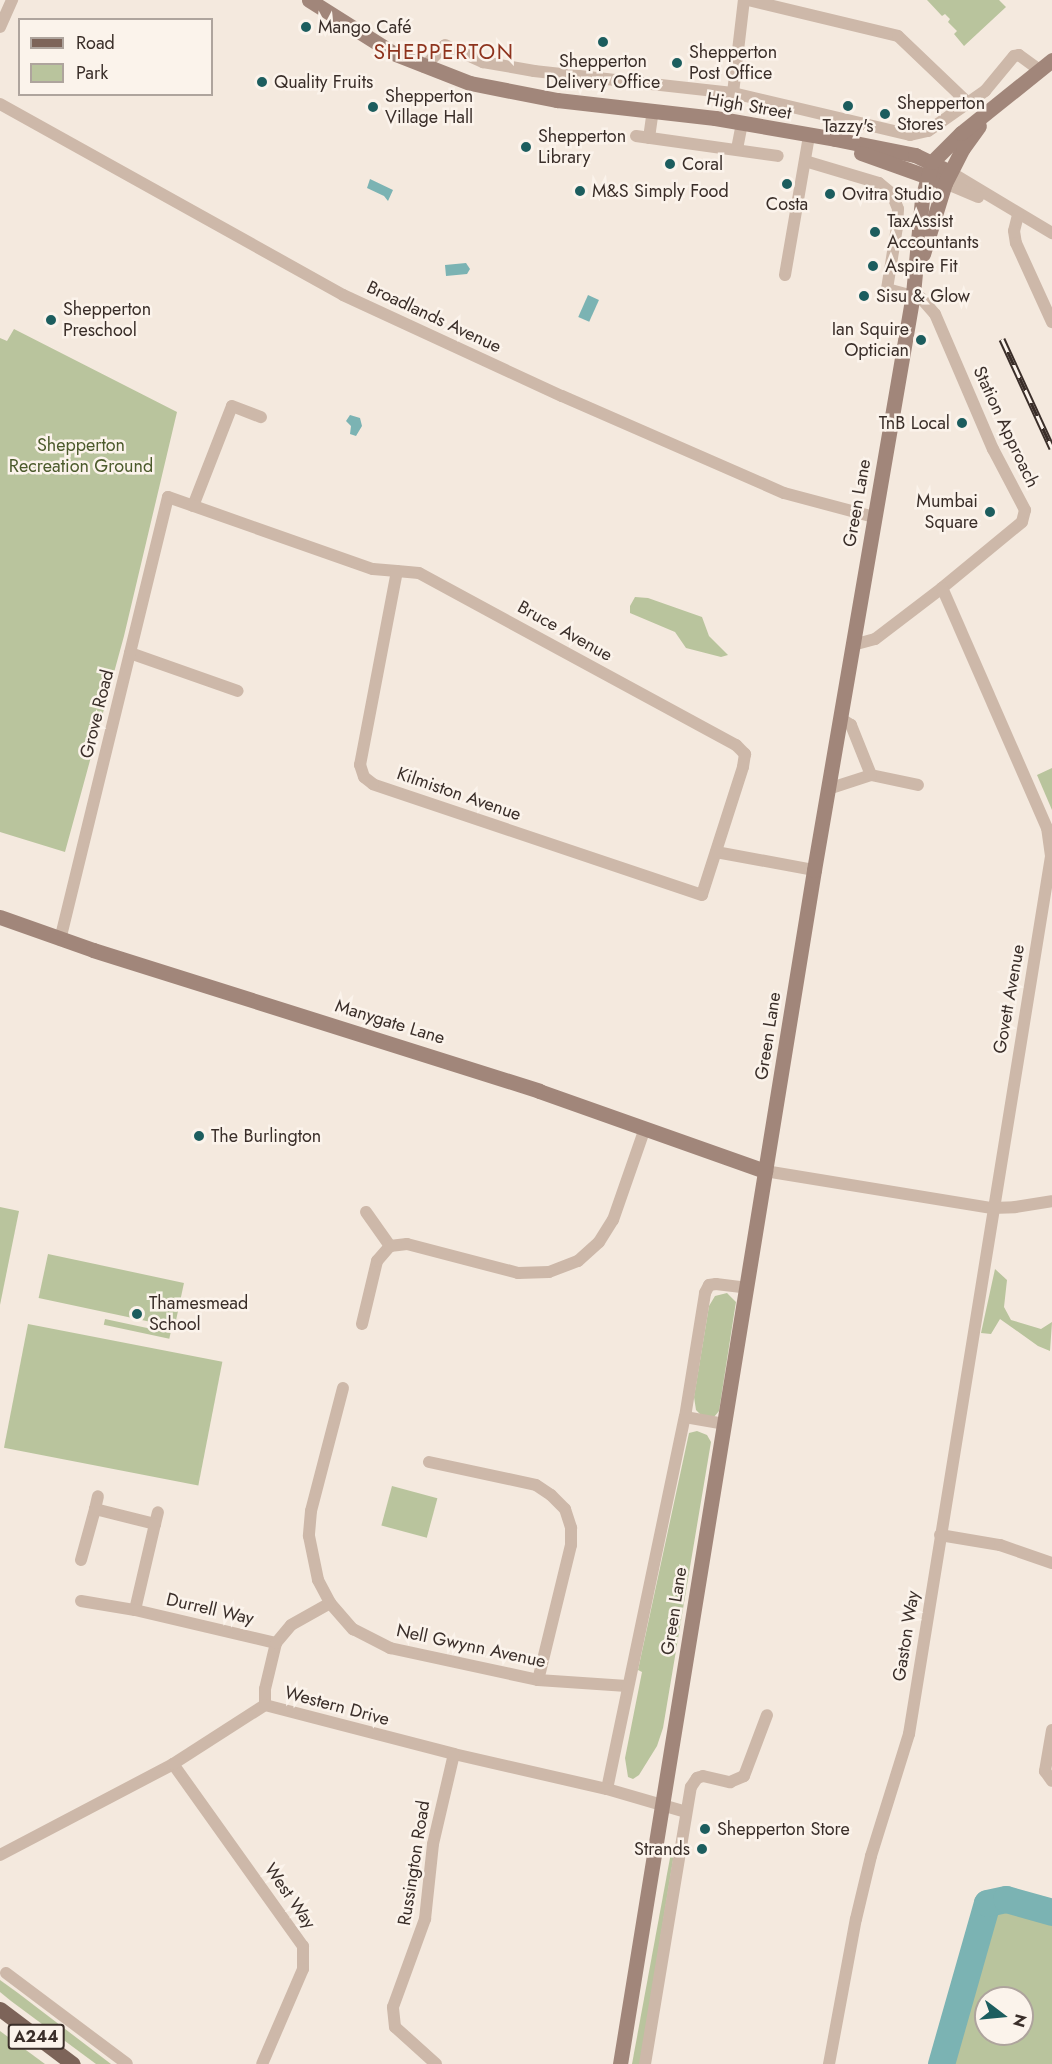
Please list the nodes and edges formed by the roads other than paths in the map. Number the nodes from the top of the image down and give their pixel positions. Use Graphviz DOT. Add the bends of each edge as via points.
graph roads {
  1 [pos="12,0"];
  2 [pos="309,0"];
  3 [pos="746,0"];
  4 [pos="0,27"];
  5 [pos="1046,65"];
  6 [pos="424,67"];
  7 [pos="733,93"];
  8 [pos="968,103"];
  9 [pos="0,104"];
  10 [pos="999,104"];
  11 [pos="653,110"];
  12 [pos="742,123"];
  13 [pos="636,136"];
  14 [pos="809,136"];
  15 [pos="650,138"];
  16 [pos="737,149"];
  17 [pos="778,156"];
  18 [pos="805,161"];
  19 [pos="930,169"];
  20 [pos="948,177"];
  21 [pos="1014,212"];
  22 [pos="1052,233"];
  23 [pos="785,275"];
  24 [pos="912,294"];
  25 [pos="1052,322"];
  26 [pos="261,417"];
  27 [pos="168,497"];
  28 [pos="193,506"];
  29 [pos="874,517"];
  30 [pos="397,571"];
  31 [pos="942,588"];
  32 [pos="852,645"];
  33 [pos="130,653"];
  34 [pos="238,691"];
  35 [pos="840,718"];
  36 [pos="871,775"];
  37 [pos="918,785"];
  38 [pos="828,789"];
  39 [pos="716,852"];
  40 [pos="814,870"];
  41 [pos="0,918"];
  42 [pos="60,940"];
  43 [pos="645,1128"];
  44 [pos="765,1171"];
  45 [pos="1052,1201"];
  46 [pos="992,1208"];
  47 [pos="366,1212"];
  48 [pos="390,1246"];
  49 [pos="748,1288"];
  50 [pos="362,1324"];
  51 [pos="343,1388"];
  52 [pos="685,1417"];
  53 [pos="725,1424"];
  54 [pos="429,1462"];
  55 [pos="98,1496"];
  56 [pos="95,1509"];
  57 [pos="940,1535"];
  58 [pos="81,1560"];
  59 [pos="1052,1563"];
  60 [pos="81,1601"];
  61 [pos="330,1603"];
  62 [pos="135,1610"];
  63 [pos="276,1643"];
  64 [pos="538,1680"];
  65 [pos="627,1686"];
  66 [pos="265,1705"];
  67 [pos="767,1715"];
  68 [pos="1052,1730"];
  69 [pos="453,1754"];
  70 [pos="173,1764"];
  71 [pos="1052,1781"];
  72 [pos="607,1789"];
  73 [pos="662,1805"];
  74 [pos="686,1812"];
  75 [pos="0,1855"];
  76 [pos="6,1973"];
  77 [pos="0,2009"];
  78 [pos="73,2064"];
  79 [pos="127,2064"];
  80 [pos="262,2064"];
  81 [pos="436,2064"];
  82 [pos="620,2064"];
  83 [pos="645,2064"];
  84 [pos="829,2064"];
  1 -- 4 [label="street"];
  2 -- 6 [label="main road, High Street" via="393,53"];
  3 -- 7 [label="street"];
  3 -- 8 [label="street" via="898,36"];
  5 -- 8 [label="street" via="1014,56 985,92"];
  5 -- 10 [label="main road"];
  6 -- 7 [label="street" via="445,45 483,62 534,71"];
  6 -- 11 [label="main road, High Street" via="515,93"];
  7 -- 8 [label="street" via="910,135 928,131"];
  9 -- 29 [label="street, Broadlands Avenue" via="343,294 784,493"];
  10 -- 19 [label="main road" via="961,133"];
  10 -- 20 [label="main road, Green Lane" via="969,138"];
  11 -- 12 [label="main road, High Street"];
  11 -- 15 [label="street"];
  12 -- 14 [label="main road, High Street"];
  12 -- 16 [label="street"];
  13 -- 15 [label="street"];
  14 -- 18 [label="street"];
  14 -- 19 [label="main road, High Street"];
  15 -- 16 [label="street"];
  16 -- 17 [label="street"];
  18 -- 23 [label="street"];
  18 -- 24 [label="street, Station Approach" via="879,183 892,194 898,209 887,289"];
  19 -- 20 [label="main road, High Street"];
  19 -- 24 [label="main road, Green Lane" via="921,207"];
  20 -- 21 [label="street"];
  20 -- 24 [label="main road, Green Lane"];
  21 -- 22 [label="street"];
  21 -- 25 [label="street" via="1016,243"];
  24 -- 29 [label="main road, Green Lane"];
  24 -- 31 [label="street, Station Approach" via="928,303 935,314 993,449 1025,510 1022,522"];
  26 -- 28 [label="street" via="232,405"];
  27 -- 28 [label="street, Bruce Avenue"];
  27 -- 33 [label="street, Grove Road"];
  28 -- 30 [label="street, Bruce Avenue" via="373,569"];
  29 -- 32 [label="main road, Green Lane"];
  30 -- 39 [label="street, Bruce Avenue" via="419,573 736,745 745,754 743,767"];
  30 -- 39 [label="street, Kilmiston Avenue" via="360,765 364,777 374,784 702,895"];
  31 -- 32 [label="street, Station Approach" via="875,639"];
  31 -- 46 [label="street, Govett Avenue" via="1052,846"];
  32 -- 35 [label="main road, Green Lane"];
  33 -- 34 [label="street"];
  33 -- 42 [label="street, Grove Road"];
  35 -- 36 [label="street" via="851,724"];
  35 -- 38 [label="main road, Green Lane"];
  36 -- 37 [label="street"];
  36 -- 38 [label="street"];
  38 -- 40 [label="main road, Green Lane"];
  39 -- 40 [label="street"];
  40 -- 44 [label="main road, Green Lane"];
  41 -- 42 [label="main road, Manygate Lane"];
  42 -- 43 [label="main road, Manygate Lane" via="421,1052"];
  43 -- 44 [label="main road, Manygate Lane"];
  43 -- 48 [label="street" via="613,1220 599,1242 578,1261 549,1272 518,1273 407,1244"];
  44 -- 46 [label="street"];
  44 -- 49 [label="main road, Green Lane"];
  45 -- 46 [label="street"];
  46 -- 57 [label="street, Gaston Way"];
  47 -- 48 [label="street"];
  48 -- 50 [label="street" via="377,1261"];
  49 -- 52 [label="street, Green Lane" via="716,1284 709,1285 705,1293"];
  49 -- 53 [label="main road, Green Lane"];
  51 -- 61 [label="street, Nell Gwynn Avenue" via="311,1511 309,1536 318,1580"];
  52 -- 53 [label="street"];
  52 -- 65 [label="street, Green Lane"];
  53 -- 73 [label="main road, Green Lane"];
  54 -- 64 [label="street" via="536,1485 565,1509 571,1545"];
  55 -- 56 [label="street"];
  56 -- 58 [label="street"];
  56 -- 62 [label="street" via="157,1518"];
  57 -- 59 [label="street" via="1000,1545"];
  57 -- 84 [label="street, Gaston Way" via="909,1734 861,1898"];
  60 -- 62 [label="street, Durrell Way"];
  61 -- 63 [label="street" via="291,1625"];
  61 -- 64 [label="street, Nell Gwynn Avenue" via="353,1629 390,1648"];
  62 -- 63 [label="street, Durrell Way"];
  63 -- 66 [label="street"];
  64 -- 65 [label="street, Nell Gwynn Avenue"];
  65 -- 72 [label="street, Green Lane"];
  66 -- 69 [label="street, Western Drive"];
  66 -- 70 [label="street, Western Drive"];
  67 -- 74 [label="street" via="744,1776 730,1782 708,1776 697,1778"];
  68 -- 71 [label="street" via="1045,1772"];
  69 -- 72 [label="street, Western Drive"];
  69 -- 81 [label="street, Russington Road" via="433,1844 425,1918 393,2007 395,2027"];
  70 -- 75 [label="street, Western Drive"];
  70 -- 80 [label="street, West Way" via="303,1946 303,1970"];
  72 -- 73 [label="street, Western Drive"];
  73 -- 74 [label="street"];
  73 -- 82 [label="main road, Green Lane"];
  74 -- 83 [label="street"];
  76 -- 79 [label="street"];
  77 -- 78 [label="main road, A244"];
}
